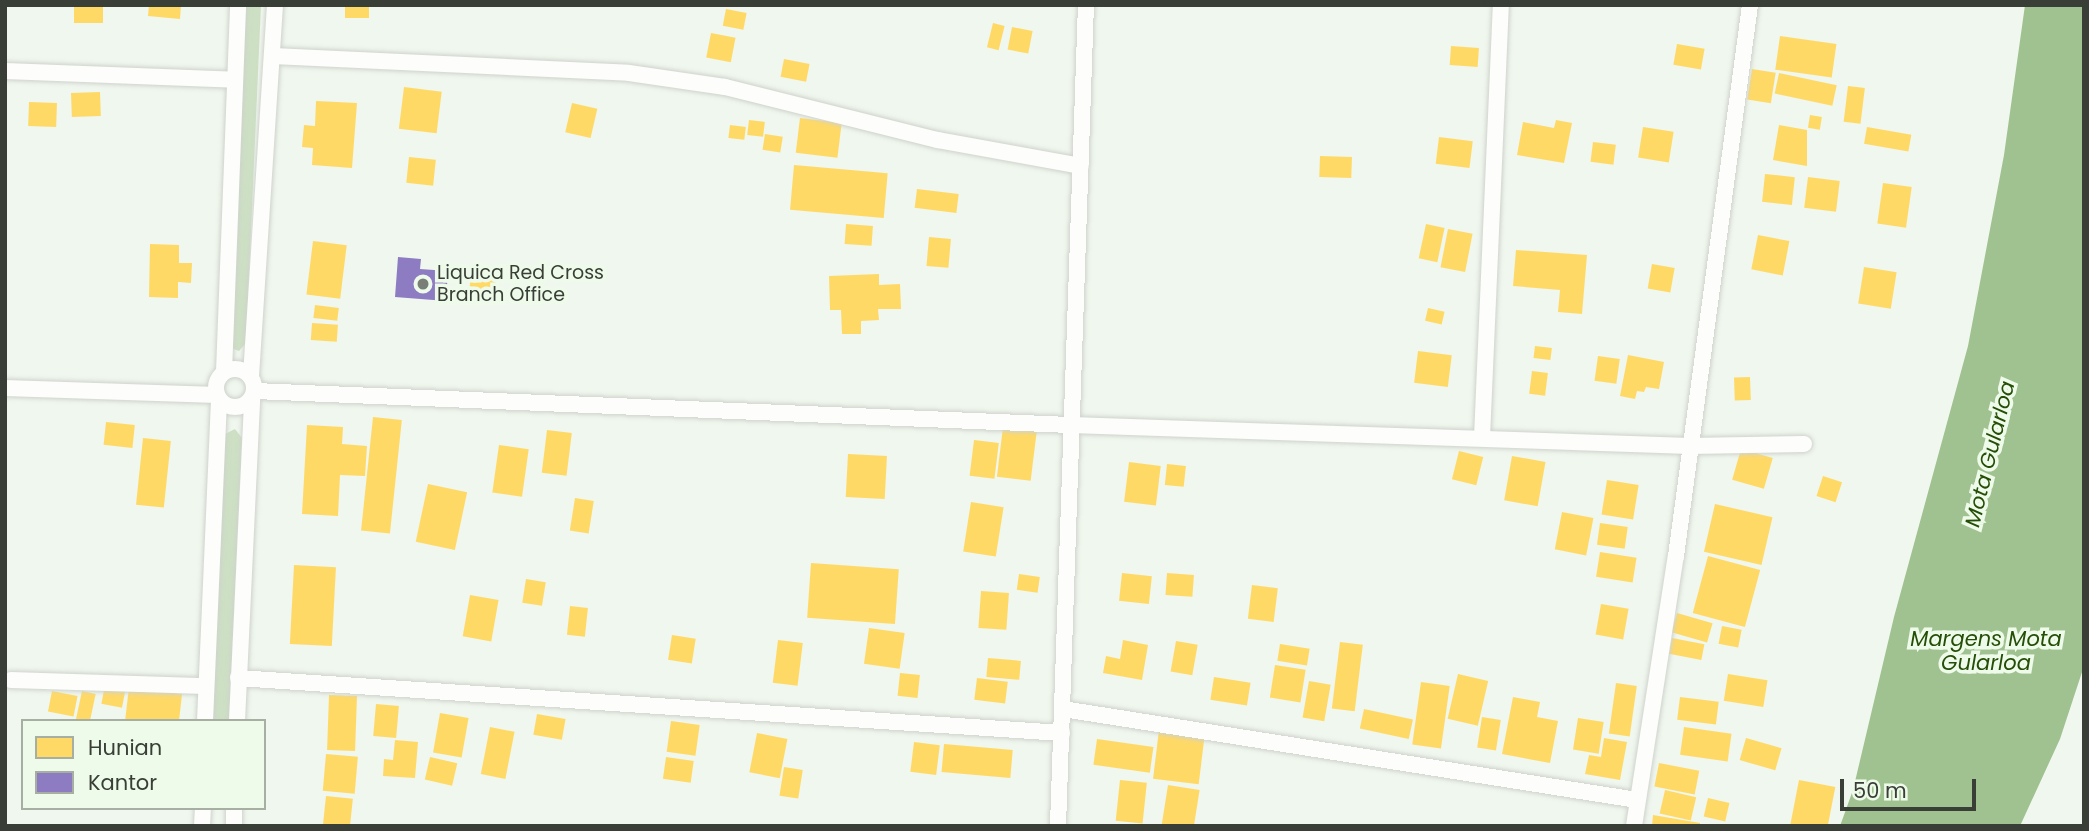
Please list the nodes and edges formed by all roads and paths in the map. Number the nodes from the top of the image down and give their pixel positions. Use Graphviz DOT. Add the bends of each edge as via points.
graph roads {
  1 [pos="239,5"];
  2 [pos="275,5"];
  3 [pos="1086,5"];
  4 [pos="1501,5"];
  5 [pos="1750,5"];
  6 [pos="273,56"];
  7 [pos="5,71"];
  8 [pos="235,80"];
  9 [pos="1081,166"];
  10 [pos="224,372"];
  11 [pos="5,388"];
  12 [pos="253,388"];
  13 [pos="218,397"];
  14 [pos="1071,425"];
  15 [pos="1482,437"];
  16 [pos="1804,444"];
  17 [pos="1690,446"];
  18 [pos="238,678"];
  19 [pos="11,680"];
  20 [pos="206,686"];
  21 [pos="1063,709"];
  22 [pos="205,719"];
  23 [pos="237,719"];
  24 [pos="1062,733"];
  25 [pos="1637,800"];
  26 [pos="1058,826"];
  27 [pos="1634,826"];
  1 -- 8 [label="street"];
  2 -- 6 [label="street"];
  3 -- 9 [label="street"];
  4 -- 15 [label="street"];
  5 -- 17 [label="street"];
  6 -- 9 [label="street" via="629,73 725,87 938,140"];
  6 -- 12 [label="street"];
  7 -- 8 [label="street"];
  8 -- 10 [label="street"];
  9 -- 14 [label="street"];
  10 -- 12 [label="street" via="239,369"];
  10 -- 13 [label="street" via="216,387"];
  11 -- 13 [label="street"];
  12 -- 13 [label="street" via="236,408"];
  12 -- 14 [label="street"];
  12 -- 18 [label="street"];
  13 -- 20 [label="street"];
  14 -- 15 [label="street"];
  14 -- 21 [label="street"];
  15 -- 17 [label="street"];
  16 -- 17 [label="street"];
  17 -- 25 [label="street"];
  18 -- 23 [label="street"];
  18 -- 24 [label="street"];
  19 -- 20 [label="street"];
  20 -- 22 [label="street"];
  21 -- 24 [label="street"];
  21 -- 25 [label="street"];
  24 -- 26 [label="street"];
  25 -- 27 [label="street"];
}
